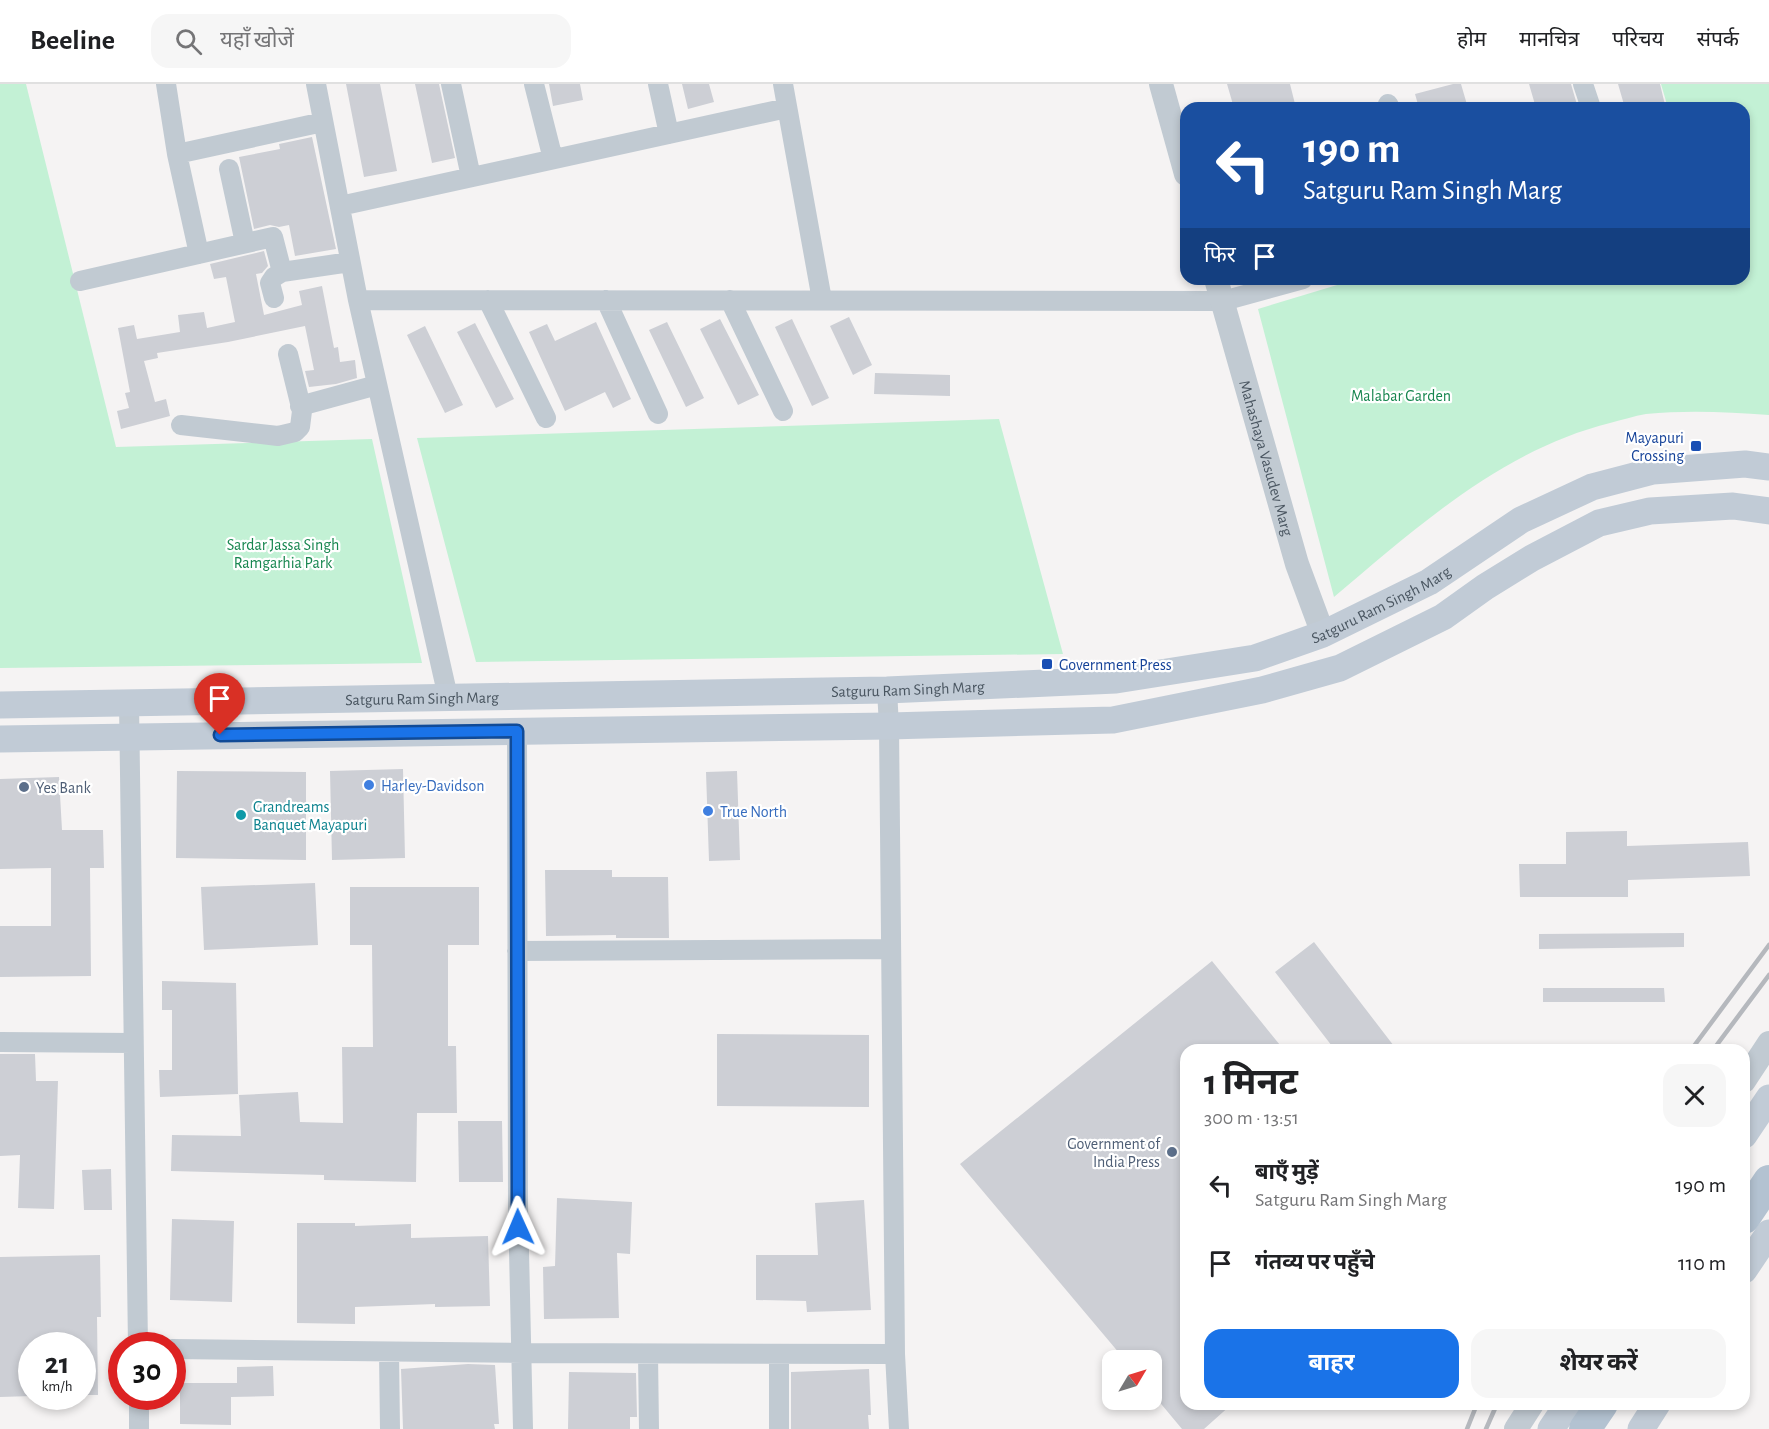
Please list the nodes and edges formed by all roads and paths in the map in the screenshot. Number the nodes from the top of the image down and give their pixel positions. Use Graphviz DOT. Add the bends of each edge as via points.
graph roads {
  1 [pos="166,84"];
  2 [pos="316,84"];
  3 [pos="451,84"];
  4 [pos="534,84"];
  5 [pos="658,84"];
  6 [pos="783,84"];
  7 [pos="1161,84"];
  8 [pos="1583,84"];
  9 [pos="1589,102"];
  10 [pos="787,108"];
  11 [pos="323,122"];
  12 [pos="669,134"];
  13 [pos="1180,152"];
  14 [pos="177,154"];
  15 [pos="553,159"];
  16 [pos="229,169"];
  17 [pos="471,177"];
  18 [pos="340,206"];
  19 [pos="245,243"];
  20 [pos="199,254"];
  21 [pos="351,262"];
  22 [pos="282,272"];
  23 [pos="80,281"];
  24 [pos="1257,285"];
  25 [pos="1219,290"];
  26 [pos="274,298"];
  27 [pos="358,300"];
  28 [pos="488,300"];
  29 [pos="606,300"];
  30 [pos="730,300"];
  31 [pos="822,300"];
  32 [pos="288,354"];
  33 [pos="377,385"];
  34 [pos="300,406"];
  35 [pos="783,411"];
  36 [pos="658,414"];
  37 [pos="546,418"];
  38 [pos="181,425"];
  39 [pos="1769,467"];
  40 [pos="1769,511"];
  41 [pos="1323,634"];
  42 [pos="1340,668"];
  43 [pos="887,690"];
  44 [pos="448,697"];
  45 [pos="129,702"];
  46 [pos="0,705"];
  47 [pos="889,726"];
  48 [pos="517,731"];
  49 [pos="129,736"];
  50 [pos="0,739"];
  51 [pos="891,950"];
  52 [pos="517,951"];
  53 [pos="0,1042"];
  54 [pos="133,1043"];
  55 [pos="1769,1043"];
  56 [pos="1750,1072"];
  57 [pos="1769,1098"];
  58 [pos="1750,1126"];
  59 [pos="1769,1155"];
  60 [pos="1769,1181"];
  61 [pos="1750,1183"];
  62 [pos="1750,1209"];
  63 [pos="1769,1233"];
  64 [pos="1750,1261"];
  65 [pos="138,1332"];
  66 [pos="186,1349"];
  67 [pos="389,1352"];
  68 [pos="522,1353"];
  69 [pos="648,1354"];
  70 [pos="779,1354"];
  71 [pos="895,1354"];
  72 [pos="139,1410"];
  73 [pos="1528,1410"];
  74 [pos="1564,1410"];
  75 [pos="1598,1410"];
  76 [pos="1618,1410"];
  77 [pos="1653,1410"];
  78 [pos="139,1429"];
  79 [pos="390,1429"];
  80 [pos="523,1429"];
  81 [pos="649,1429"];
  82 [pos="779,1429"];
  83 [pos="899,1429"];
  84 [pos="1516,1429"];
  85 [pos="1551,1429"];
  86 [pos="1585,1429"];
  87 [pos="1606,1429"];
  88 [pos="1641,1429"];
  1 -- 14 [label="street"];
  2 -- 11 [label="street"];
  3 -- 17 [label="street"];
  4 -- 15 [label="street"];
  5 -- 12 [label="street"];
  6 -- 10 [label="street"];
  7 -- 13 [label="street"];
  8 -- 9 [label="street"];
  10 -- 12 [label="street"];
  10 -- 31 [label="street"];
  11 -- 14 [label="street"];
  11 -- 18 [label="street"];
  12 -- 15 [label="street"];
  14 -- 20 [label="street"];
  15 -- 17 [label="street"];
  16 -- 19 [label="street"];
  17 -- 18 [label="street"];
  18 -- 21 [label="street"];
  19 -- 20 [label="street"];
  19 -- 22 [label="street" via="273,237"];
  20 -- 23 [label="street"];
  21 -- 22 [label="street"];
  21 -- 27 [label="street"];
  22 -- 26 [label="street" via="270,283"];
  24 -- 25 [label="street"];
  25 -- 31 [label="street"];
  25 -- 41 [label="street, Mahashaya Vasudev Marg" via="1297,564"];
  27 -- 28 [label="street"];
  27 -- 33 [label="street"];
  28 -- 29 [label="street"];
  28 -- 37 [label="street"];
  29 -- 30 [label="street"];
  29 -- 36 [label="street"];
  30 -- 31 [label="street"];
  30 -- 35 [label="street"];
  32 -- 34 [label="street"];
  33 -- 34 [label="street"];
  33 -- 44 [label="street"];
  34 -- 38 [label="street" via="300,427 287,435"];
  39 -- 41 [label="main road, Satguru Ram Singh Marg" via="1745,464 1653,471 1592,487 1521,520 1429,582"];
  40 -- 42 [label="main road, Satguru Ram Singh Marg" via="1733,506 1650,511 1599,523 1532,558 1443,617"];
  41 -- 42 [label="main road"];
  41 -- 43 [label="main road, Satguru Ram Singh Marg" via="1255,658 1116,680"];
  42 -- 47 [label="main road, Satguru Ram Singh Marg" via="1262,690 1113,720"];
  43 -- 44 [label="main road, Satguru Ram Singh Marg"];
  43 -- 47 [label="street"];
  44 -- 45 [label="main road, Satguru Ram Singh Marg"];
  45 -- 46 [label="main road, Satguru Ram Singh Marg"];
  45 -- 49 [label="street"];
  47 -- 48 [label="main road, Satguru Ram Singh Marg"];
  47 -- 51 [label="street"];
  48 -- 49 [label="main road, Satguru Ram Singh Marg"];
  48 -- 52 [label="street"];
  49 -- 50 [label="main road, Satguru Ram Singh Marg"];
  49 -- 54 [label="street"];
  51 -- 52 [label="street"];
  51 -- 71 [label="street"];
  52 -- 68 [label="street"];
  53 -- 54 [label="street"];
  54 -- 65 [label="street"];
  55 -- 56 [label="street"];
  57 -- 58 [label="main road"];
  59 -- 61 [label="main road"];
  60 -- 62 [label="main road"];
  63 -- 64 [label="main road"];
  66 -- 67 [label="street"];
  67 -- 68 [label="street"];
  67 -- 79 [label="street"];
  68 -- 69 [label="street"];
  68 -- 80 [label="street"];
  69 -- 70 [label="street"];
  69 -- 81 [label="street"];
  70 -- 71 [label="street"];
  70 -- 82 [label="street"];
  71 -- 83 [label="street"];
  72 -- 78 [label="street"];
  73 -- 84 [label="street"];
  74 -- 85 [label="main road"];
  75 -- 86 [label="main road"];
  76 -- 87 [label="main road"];
  77 -- 88 [label="main road"];
}
